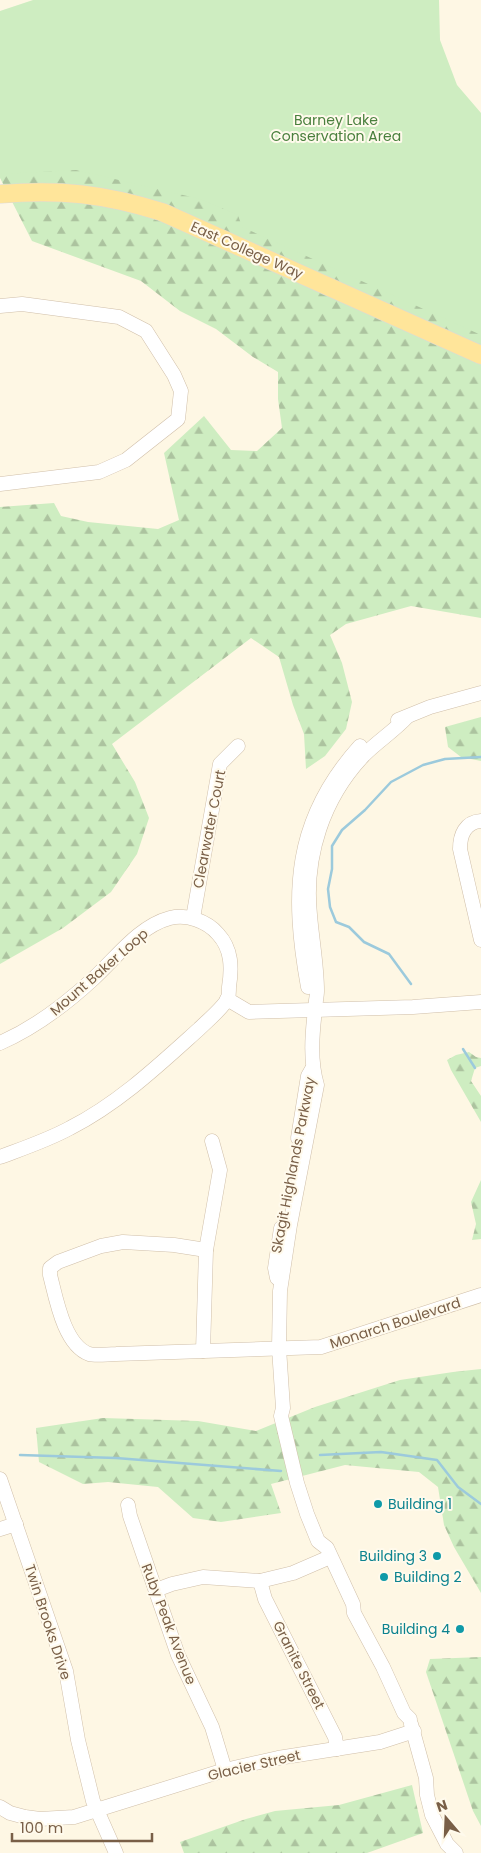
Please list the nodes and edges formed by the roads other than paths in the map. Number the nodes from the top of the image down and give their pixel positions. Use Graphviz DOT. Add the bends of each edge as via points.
graph roads {
  1 [pos="0,194"];
  2 [pos="0,306"];
  3 [pos="481,355"];
  4 [pos="0,484"];
  5 [pos="481,692"];
  6 [pos="238,746"];
  7 [pos="481,821"];
  8 [pos="193,918"];
  9 [pos="481,940"];
  10 [pos="227,999"];
  11 [pos="481,1002"];
  12 [pos="315,1010"];
  13 [pos="0,1043"];
  14 [pos="212,1141"];
  15 [pos="0,1157"];
  16 [pos="206,1250"];
  17 [pos="481,1295"];
  18 [pos="279,1348"];
  19 [pos="204,1350"];
  20 [pos="0,1478"];
  21 [pos="128,1505"];
  22 [pos="16,1524"];
  23 [pos="0,1529"];
  24 [pos="328,1552"];
  25 [pos="260,1581"];
  26 [pos="156,1590"];
  27 [pos="412,1725"];
  28 [pos="337,1749"];
  29 [pos="225,1770"];
  30 [pos="0,1807"];
  31 [pos="96,1809"];
  32 [pos="456,1852"];
  33 [pos="116,1853"];
  1 -- 3 [label="main road, East College Way" via="62,192 93,195 162,212"];
  2 -- 4 [label="street" via="22,304 119,317 146,332 181,391 178,419 126,460 98,472"];
  5 -- 12 [label="street, Skagit Highlands Parkway" via="407,717 365,754 348,774 325,812 312,854 309,890 318,992"];
  6 -- 8 [label="street, Clearwater Court" via="220,764"];
  7 -- 9 [label="street" via="475,821 464,830 460,849"];
  8 -- 10 [label="street" via="213,928 229,953 231,973"];
  8 -- 13 [label="street, Mount Baker Loop" via="172,918 148,928 40,1022"];
  10 -- 12 [label="street" via="249,1012"];
  10 -- 15 [label="street" via="160,1064 106,1107 70,1128"];
  11 -- 12 [label="street" via="413,1008"];
  12 -- 18 [label="street, Skagit Highlands Parkway" via="312,1068 276,1258 280,1291"];
  14 -- 16 [label="street" via="220,1170"];
  16 -- 19 [label="street"];
  16 -- 19 [label="street, Monarch Boulevard" via="123,1242 101,1246 50,1268 67,1331 76,1346 90,1354"];
  17 -- 18 [label="street, Monarch Boulevard" via="321,1347"];
  18 -- 19 [label="street, Monarch Boulevard"];
  18 -- 24 [label="street, Skagit Highlands Parkway" via="283,1408 305,1483 328,1542"];
  20 -- 22 [label="street, Twin Brooks Drive"];
  21 -- 26 [label="street, Ruby Peak Avenue"];
  22 -- 23 [label="street"];
  22 -- 31 [label="street, Twin Brooks Drive" via="66,1672 78,1740"];
  24 -- 25 [label="street" via="294,1573"];
  24 -- 27 [label="street, Skagit Highlands Parkway" via="353,1604 354,1614"];
  25 -- 26 [label="street" via="203,1577"];
  25 -- 28 [label="street, Granite Street" via="265,1599 335,1737"];
  26 -- 29 [label="street, Ruby Peak Avenue" via="178,1655 212,1727"];
  27 -- 28 [label="street, Glacier Street" via="380,1742"];
  27 -- 32 [label="street, Skagit Highlands Parkway" via="426,1778"];
  28 -- 29 [label="street, Glacier Street"];
  29 -- 31 [label="street, Glacier Street"];
  30 -- 31 [label="street, Glacier Street" via="10,1813 40,1819 74,1817"];
  31 -- 33 [label="street, Twin Brooks Drive"];
}
